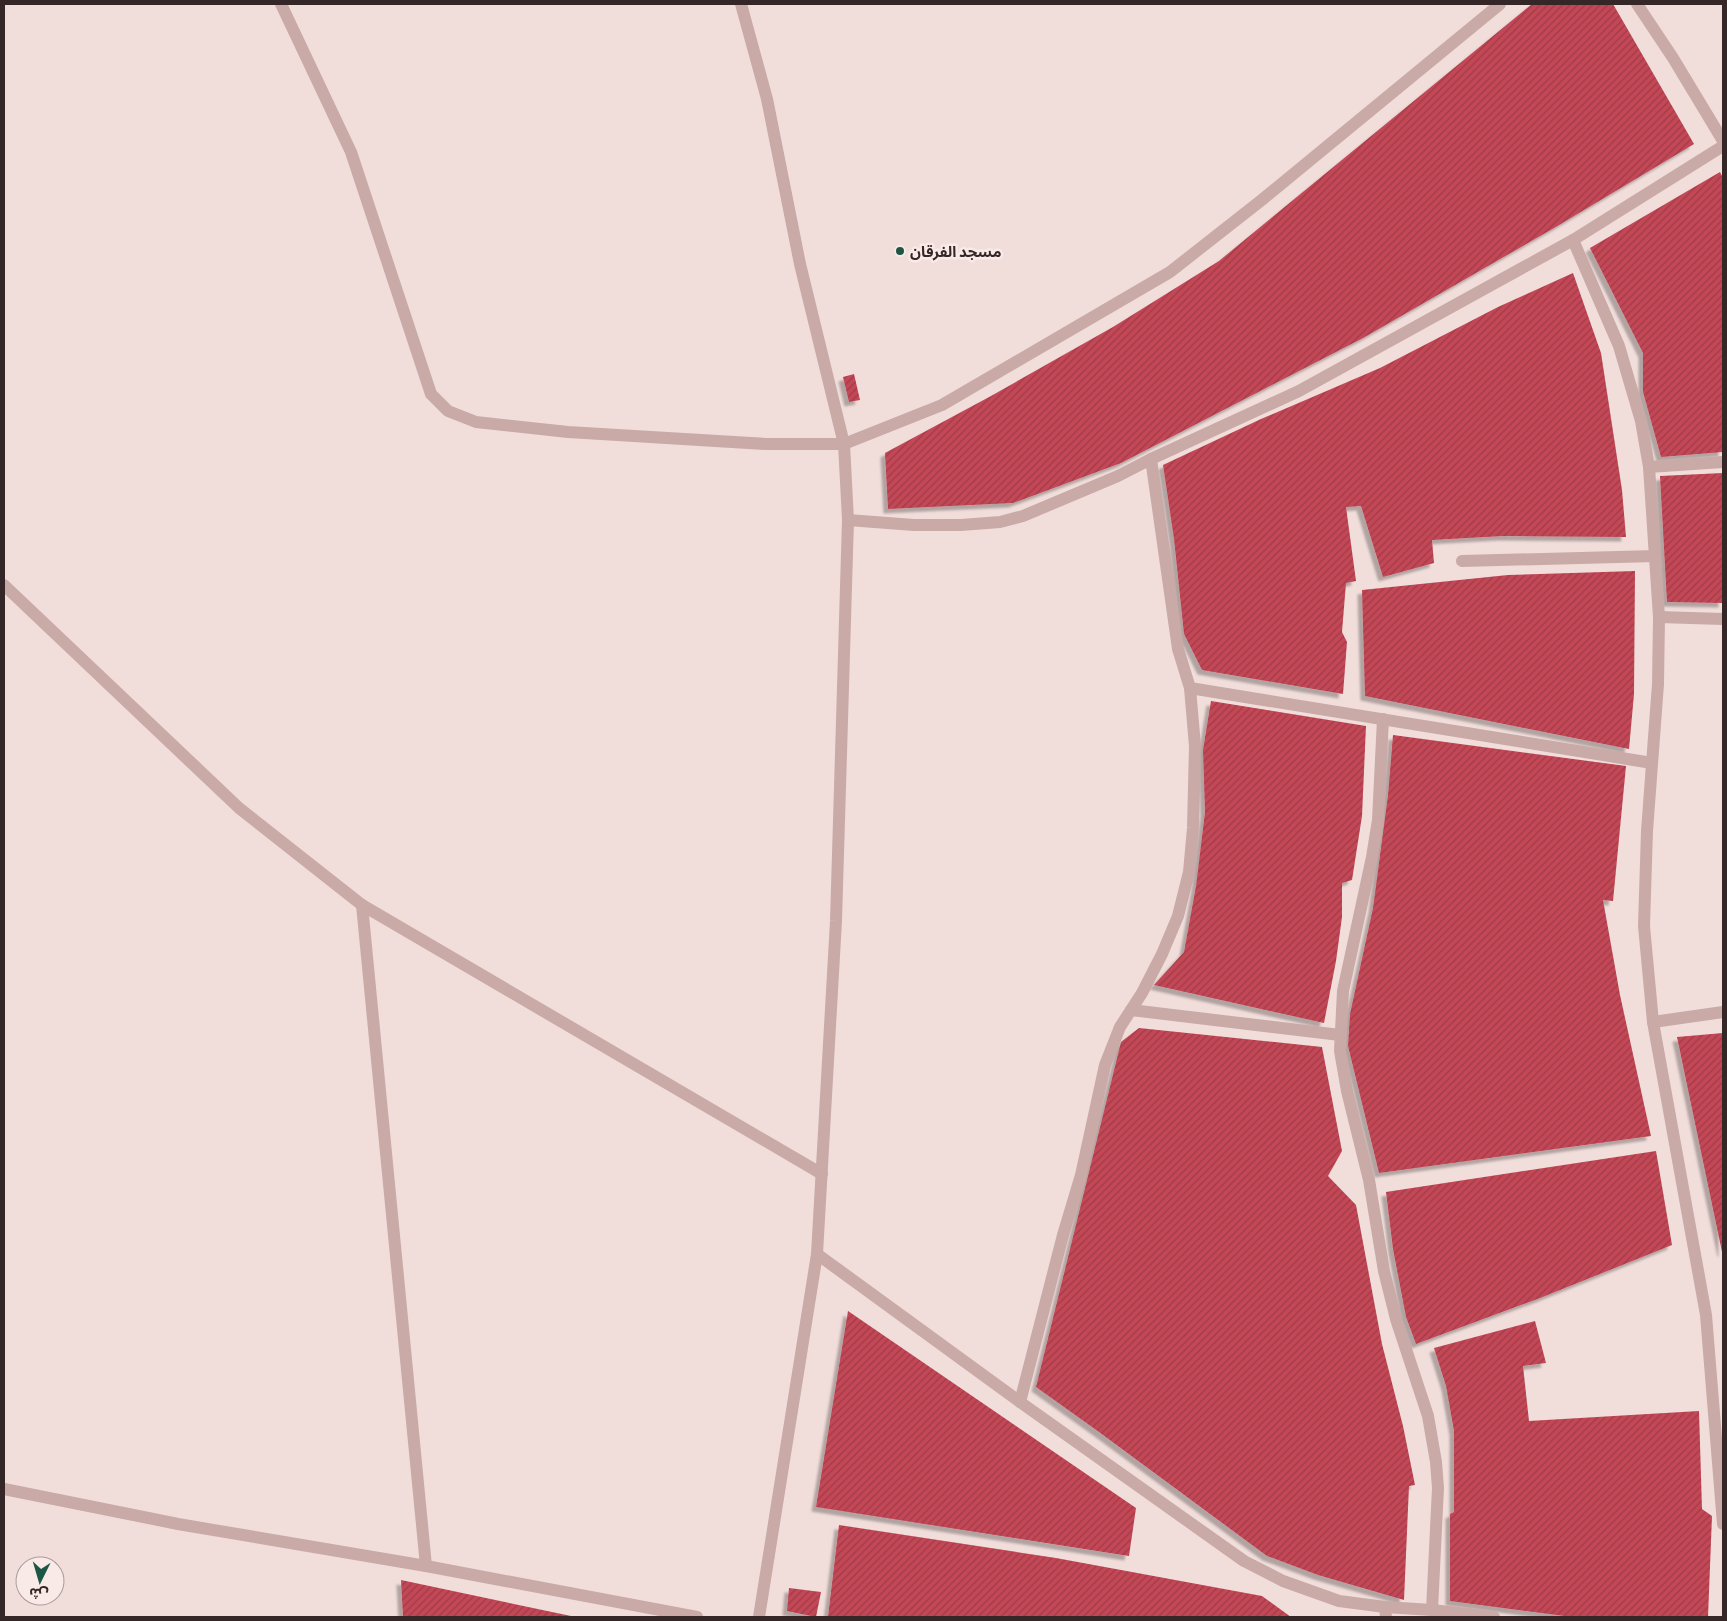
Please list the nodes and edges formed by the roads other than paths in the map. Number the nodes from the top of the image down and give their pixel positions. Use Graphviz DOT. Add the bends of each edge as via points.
graph roads {
  1 [pos="281,4"];
  2 [pos="741,4"];
  3 [pos="1500,4"];
  4 [pos="1636,4"];
  5 [pos="1723,141"];
  6 [pos="1723,146"];
  7 [pos="1573,240"];
  8 [pos="844,444"];
  9 [pos="1151,459"];
  10 [pos="1723,462"];
  11 [pos="1649,467"];
  12 [pos="848,520"];
  13 [pos="1655,556"];
  14 [pos="1462,561"];
  15 [pos="4,585"];
  16 [pos="1660,618"];
  17 [pos="1723,618"];
  18 [pos="1190,688"];
  19 [pos="1383,719"];
  20 [pos="1652,763"];
  21 [pos="362,905"];
  22 [pos="1131,1010"];
  23 [pos="1723,1012"];
  24 [pos="1653,1022"];
  25 [pos="1340,1035"];
  26 [pos="822,1174"];
  27 [pos="817,1254"];
  28 [pos="1020,1402"];
  29 [pos="4,1489"];
  30 [pos="1723,1524"];
  31 [pos="426,1566"];
  32 [pos="1432,1610"];
  33 [pos="1386,1612"];
  34 [pos="697,1617"];
  35 [pos="759,1617"];
  36 [pos="1494,1617"];
  1 -- 8 [label="street" via="351,152 431,394 448,411 476,422 568,432 766,444"];
  2 -- 8 [label="street" via="767,99 800,264"];
  3 -- 8 [label="street" via="1170,272 942,405"];
  4 -- 5 [label="street"];
  6 -- 7 [label="street"];
  7 -- 9 [label="street" via="1299,391"];
  7 -- 11 [label="street" via="1619,346 1641,421"];
  8 -- 12 [label="street"];
  9 -- 12 [label="street" via="1023,516 1000,522 942,525"];
  9 -- 18 [label="street" via="1178,649"];
  10 -- 11 [label="street"];
  11 -- 13 [label="street"];
  12 -- 26 [label="street" via="836,921"];
  13 -- 14 [label="street"];
  13 -- 16 [label="street"];
  15 -- 21 [label="street" via="239,808"];
  16 -- 17 [label="street"];
  16 -- 20 [label="street"];
  18 -- 19 [label="street"];
  18 -- 22 [label="street" via="1195,746 1189,872 1169,939"];
  19 -- 20 [label="street"];
  19 -- 25 [label="street" via="1378,820 1343,991"];
  20 -- 24 [label="street" via="1644,926"];
  21 -- 26 [label="street"];
  21 -- 31 [label="street"];
  22 -- 25 [label="street"];
  22 -- 28 [label="street" via="1120,1027 1105,1065 1081,1175"];
  23 -- 24 [label="street"];
  24 -- 30 [label="street" via="1706,1315"];
  25 -- 32 [label="street" via="1347,1091 1369,1180 1384,1271 1428,1416 1436,1462 1438,1488"];
  26 -- 27 [label="street"];
  27 -- 28 [label="street"];
  27 -- 35 [label="street"];
  28 -- 33 [label="street" via="1244,1561 1283,1581 1339,1601"];
  29 -- 31 [label="street" via="178,1524"];
  31 -- 34 [label="street"];
  32 -- 33 [label="street"];
  32 -- 36 [label="street"];
}
